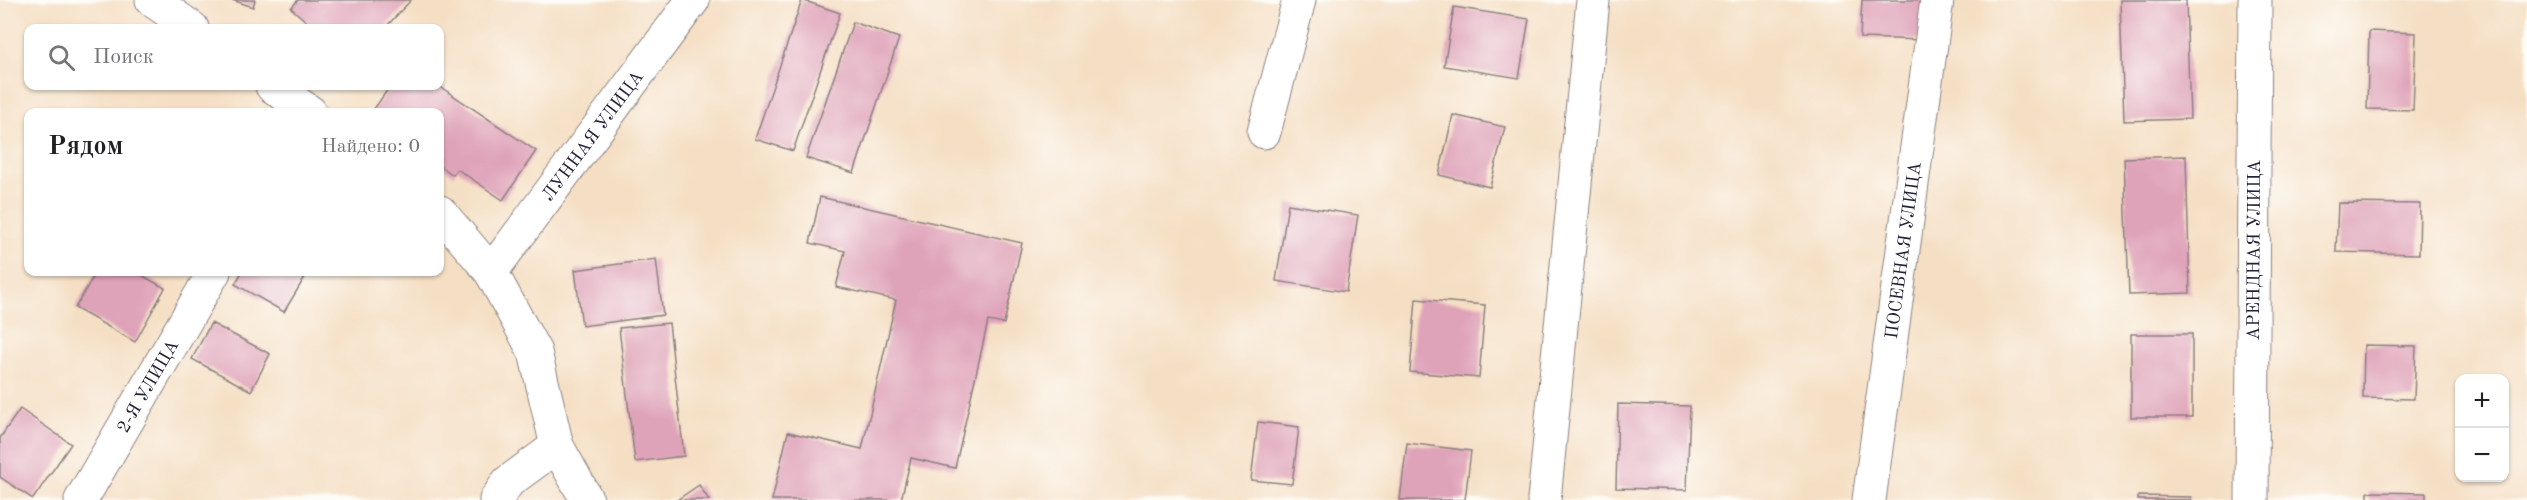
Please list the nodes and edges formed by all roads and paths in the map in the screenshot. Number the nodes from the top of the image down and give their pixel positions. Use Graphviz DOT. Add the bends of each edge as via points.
graph roads {
  1 [pos="152,0"];
  2 [pos="693,0"];
  3 [pos="1299,0"];
  4 [pos="1593,0"];
  5 [pos="1937,0"];
  6 [pos="2255,0"];
  7 [pos="186,24"];
  8 [pos="278,90"];
  9 [pos="302,108"];
  10 [pos="1264,132"];
  11 [pos="444,217"];
  12 [pos="491,272"];
  13 [pos="212,276"];
  14 [pos="556,446"];
  15 [pos="81,500"];
  16 [pos="496,500"];
  17 [pos="587,500"];
  18 [pos="1544,500"];
  19 [pos="1869,500"];
  20 [pos="2252,500"];
  1 -- 7 [label="street"];
  2 -- 12 [label="street, ЛУННАЯ УЛИЦА"];
  3 -- 10 [label="street"];
  4 -- 18 [label="street"];
  5 -- 19 [label="street, ПОСЕВНАЯ УЛИЦА"];
  6 -- 20 [label="street, АРЕНДНАЯ УЛИЦА"];
  8 -- 9 [label="street"];
  11 -- 12 [label="street"];
  12 -- 14 [label="street" via="535,352"];
  13 -- 15 [label="street, 2-Я УЛИЦА"];
  14 -- 16 [label="street" via="508,482"];
  14 -- 17 [label="street"];
}
